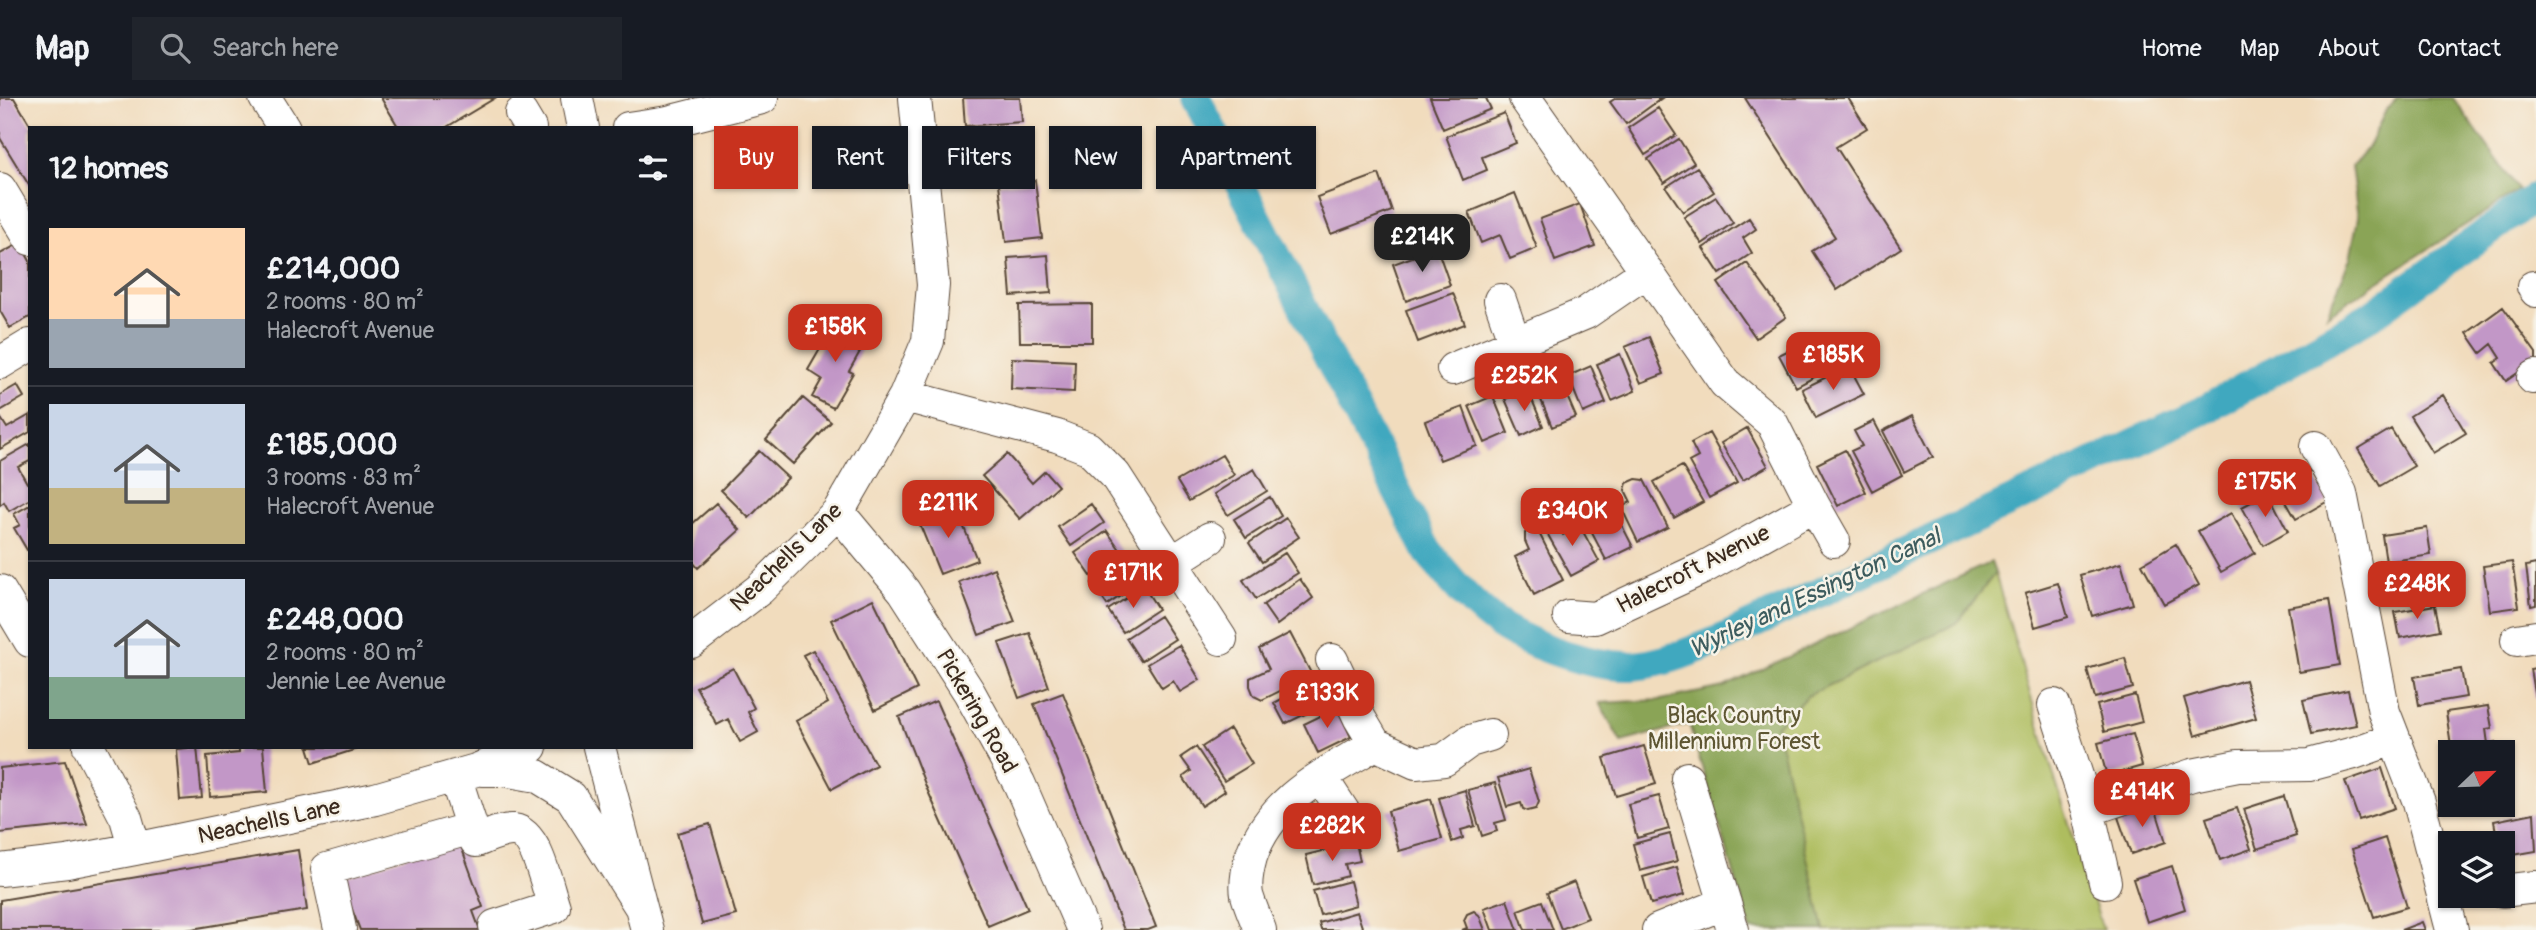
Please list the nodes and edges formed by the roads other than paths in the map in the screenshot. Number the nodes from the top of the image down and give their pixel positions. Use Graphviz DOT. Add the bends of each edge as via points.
graph roads {
  1 [pos="265,98"];
  2 [pos="578,98"];
  3 [pos="762,98"];
  4 [pos="915,98"];
  5 [pos="1525,98"];
  6 [pos="283,126"];
  7 [pos="583,126"];
  8 [pos="641,126"];
  9 [pos="0,189"];
  10 [pos="28,237"];
  11 [pos="1647,271"];
  12 [pos="1500,300"];
  13 [pos="1514,341"];
  14 [pos="28,346"];
  15 [pos="0,363"];
  16 [pos="1453,369"];
  17 [pos="905,396"];
  18 [pos="2316,447"];
  19 [pos="1814,506"];
  20 [pos="838,512"];
  21 [pos="1210,538"];
  22 [pos="1834,541"];
  23 [pos="1171,563"];
  24 [pos="0,591"];
  25 [pos="1569,616"];
  26 [pos="28,638"];
  27 [pos="1221,639"];
  28 [pos="693,640"];
  29 [pos="1332,660"];
  30 [pos="2054,705"];
  31 [pos="1490,735"];
  32 [pos="2393,739"];
  33 [pos="1376,744"];
  34 [pos="90,749"];
  35 [pos="526,749"];
  36 [pos="600,749"];
  37 [pos="466,773"];
  38 [pos="1321,777"];
  39 [pos="1688,778"];
  40 [pos="2088,810"];
  41 [pos="1347,817"];
  42 [pos="472,828"];
  43 [pos="135,849"];
  44 [pos="2438,858"];
  45 [pos="0,870"];
  46 [pos="2101,871"];
  47 [pos="2536,887"];
  48 [pos="2515,889"];
  49 [pos="2451,908"];
  50 [pos="1729,917"];
  51 [pos="643,918"];
  52 [pos="495,926"];
  53 [pos="340,929"];
  54 [pos="1083,930"];
  55 [pos="1260,930"];
  56 [pos="1658,930"];
  57 [pos="2452,930"];
  1 -- 6 [label="street"];
  2 -- 7 [label="street"];
  3 -- 8 [label="street"];
  4 -- 17 [label="street, Neachells Lane" via="933,285 929,341"];
  5 -- 11 [label="street"];
  9 -- 10 [label="street"];
  11 -- 13 [label="street" via="1586,313"];
  11 -- 19 [label="street" via="1726,383 1772,423"];
  12 -- 13 [label="street"];
  13 -- 16 [label="street"];
  14 -- 15 [label="street"];
  17 -- 20 [label="street, Neachells Lane"];
  17 -- 23 [label="street" via="1088,448 1115,475"];
  18 -- 32 [label="street" via="2341,493"];
  19 -- 22 [label="street"];
  19 -- 25 [label="street, Halecroft Avenue" via="1703,568 1595,618"];
  20 -- 28 [label="street, Neachells Lane" via="760,589"];
  20 -- 54 [label="street, Pickering Road" via="904,592 969,692 1019,783"];
  21 -- 23 [label="street"];
  23 -- 27 [label="street"];
  24 -- 26 [label="street"];
  29 -- 33 [label="street"];
  30 -- 40 [label="street"];
  31 -- 33 [label="street" via="1470,741 1444,760 1416,763"];
  32 -- 40 [label="street" via="2309,765 2238,766 2192,775"];
  32 -- 44 [label="street"];
  33 -- 38 [label="street"];
  34 -- 43 [label="street" via="126,818"];
  35 -- 37 [label="street, Neachells Lane"];
  36 -- 51 [label="street"];
  37 -- 42 [label="street"];
  37 -- 43 [label="street, Neachells Lane" via="375,799"];
  37 -- 51 [label="street" via="503,770 537,776 571,797"];
  38 -- 41 [label="street"];
  38 -- 55 [label="street" via="1280,808 1256,843 1246,893"];
  39 -- 50 [label="street"];
  40 -- 46 [label="street"];
  42 -- 52 [label="street" via="476,841 508,830 525,834 533,843 554,907"];
  42 -- 53 [label="street" via="327,869"];
  43 -- 45 [label="street, Neachells Lane"];
  47 -- 48 [label="street"];
  49 -- 57 [label="street"];
  50 -- 56 [label="street"];
}
